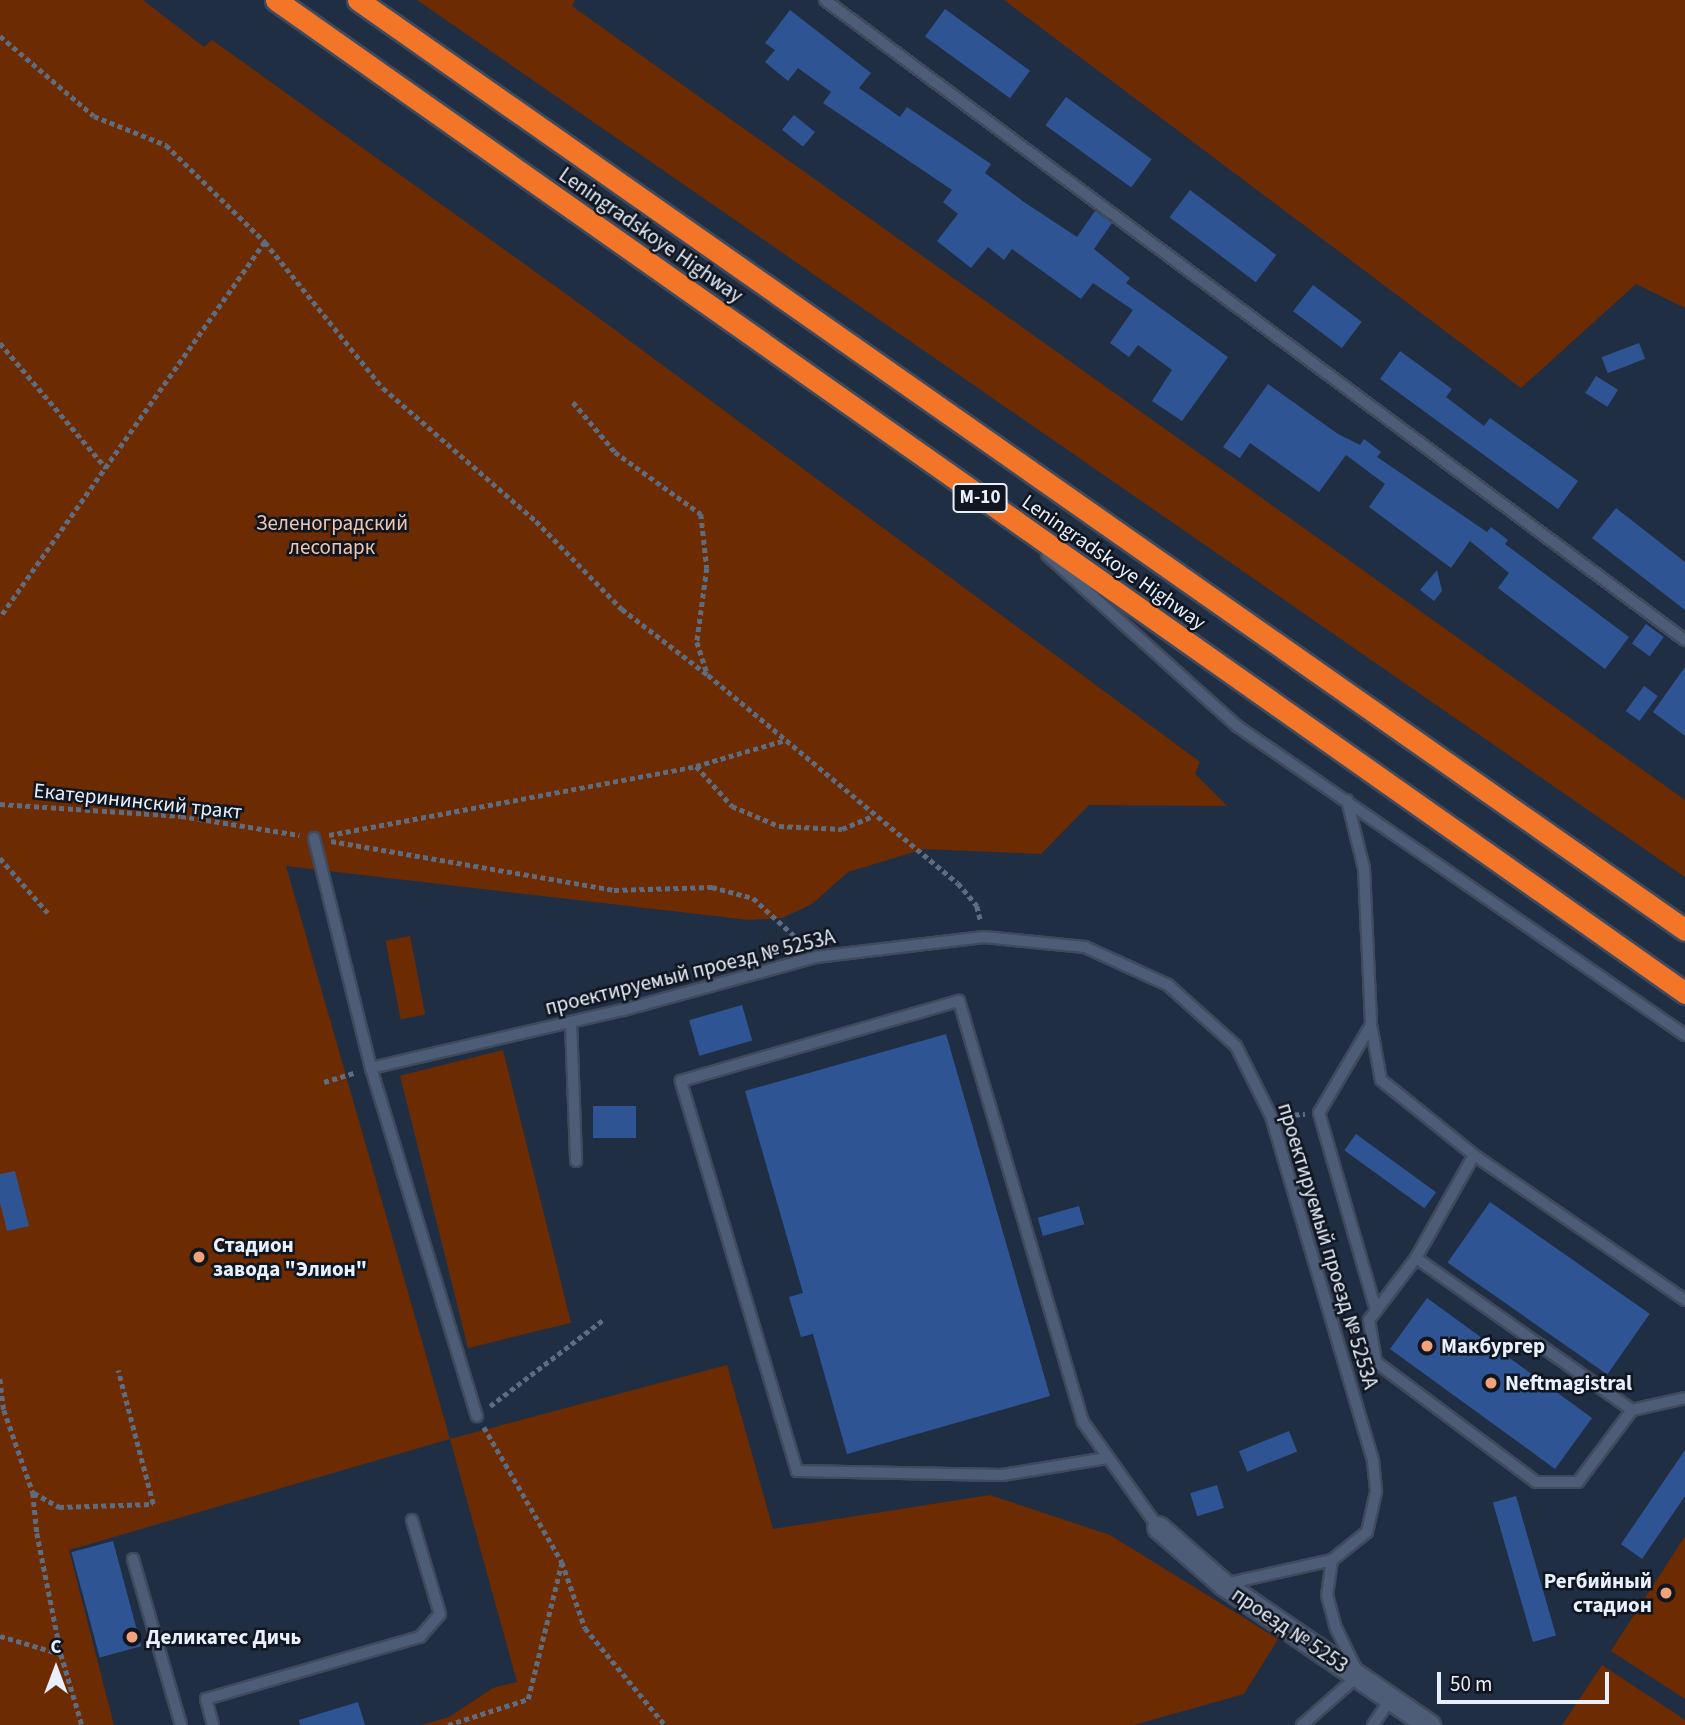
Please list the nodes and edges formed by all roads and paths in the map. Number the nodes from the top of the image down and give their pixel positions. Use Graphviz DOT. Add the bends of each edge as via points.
graph roads {
  1 [pos="276,0"];
  2 [pos="358,0"];
  3 [pos="825,0"];
  4 [pos="0,36"];
  5 [pos="265,243"];
  6 [pos="0,343"];
  7 [pos="573,402"];
  8 [pos="106,468"];
  9 [pos="1001,513"];
  10 [pos="0,617"];
  11 [pos="1685,640"];
  12 [pos="708,676"];
  13 [pos="782,741"];
  14 [pos="696,766"];
  15 [pos="1348,800"];
  16 [pos="0,804"];
  17 [pos="872,816"];
  18 [pos="314,838"];
  19 [pos="0,859"];
  20 [pos="48,913"];
  21 [pos="1685,930"];
  22 [pos="984,937"];
  23 [pos="816,957"];
  24 [pos="1685,993"];
  25 [pos="570,1022"];
  26 [pos="1371,1026"];
  27 [pos="1685,1035"];
  28 [pos="371,1068"];
  29 [pos="324,1082"];
  30 [pos="1319,1113"];
  31 [pos="1271,1116"];
  32 [pos="1474,1155"];
  33 [pos="576,1161"];
  34 [pos="1416,1258"];
  35 [pos="1685,1300"];
  36 [pos="1376,1311"];
  37 [pos="604,1319"];
  38 [pos="118,1371"];
  39 [pos="0,1379"];
  40 [pos="1685,1398"];
  41 [pos="1632,1410"];
  42 [pos="477,1416"];
  43 [pos="1107,1458"];
  44 [pos="33,1493"];
  45 [pos="412,1520"];
  46 [pos="1158,1527"];
  47 [pos="133,1559"];
  48 [pos="1332,1560"];
  49 [pos="562,1562"];
  50 [pos="1223,1584"];
  51 [pos="0,1636"];
  52 [pos="61,1654"];
  53 [pos="1359,1675"];
  54 [pos="1391,1698"];
  55 [pos="82,1725"];
  56 [pos="181,1725"];
  57 [pos="213,1725"];
  58 [pos="448,1725"];
  59 [pos="665,1725"];
  60 [pos="1302,1725"];
  61 [pos="1373,1725"];
  62 [pos="1429,1725"];
  1 -- 9 [label="highway, Leningradskoye Highway / М-10"];
  2 -- 21 [label="highway, Leningradskoye Highway / М-10"];
  3 -- 11 [label="lane"];
  4 -- 5 [label="path" via="94,116 166,145"];
  5 -- 8 [label="path"];
  5 -- 12 [label="path" via="383,388 536,521 622,609"];
  6 -- 8 [label="path"];
  7 -- 12 [label="path" via="615,452 701,514 707,568 697,642"];
  8 -- 10 [label="path"];
  9 -- 15 [label="lane" via="1237,726"];
  9 -- 24 [label="highway, Leningradskoye Highway / М-10"];
  12 -- 13 [label="path"];
  13 -- 14 [label="path"];
  13 -- 17 [label="path"];
  14 -- 17 [label="path" via="733,806 779,826 842,829"];
  14 -- 18 [label="path"];
  15 -- 26 [label="lane" via="1364,868"];
  15 -- 27 [label="lane"];
  16 -- 18 [label="path, Екатерининский тракт" via="181,816"];
  17 -- 22 [label="path" via="958,883 977,906"];
  18 -- 23 [label="path, Екатерининский тракт" via="614,890 712,887 753,898"];
  18 -- 28 [label="lane"];
  19 -- 20 [label="path"];
  22 -- 23 [label="lane, проектируемый проезд № 5253А"];
  22 -- 31 [label="lane, проектируемый проезд № 5253А" via="1084,947 1168,985 1236,1046"];
  23 -- 25 [label="lane, проектируемый проезд № 5253А"];
  25 -- 28 [label="lane, проектируемый проезд № 5253А"];
  25 -- 33 [label="lane"];
  26 -- 30 [label="lane"];
  26 -- 32 [label="lane" via="1381,1080"];
  28 -- 29 [label="path"];
  28 -- 42 [label="lane"];
  30 -- 31 [label="path"];
  30 -- 36 [label="lane"];
  31 -- 48 [label="lane, проектируемый проезд № 5253А" via="1373,1461 1376,1492 1367,1532"];
  32 -- 34 [label="lane"];
  32 -- 35 [label="lane"];
  34 -- 36 [label="lane"];
  34 -- 41 [label="lane"];
  36 -- 41 [label="lane" via="1369,1320 1376,1362 1536,1482 1578,1482"];
  37 -- 42 [label="path"];
  38 -- 44 [label="path" via="153,1504 59,1507"];
  39 -- 44 [label="path" via="4,1410"];
  40 -- 41 [label="lane"];
  42 -- 49 [label="path"];
  43 -- 43 [label="lane" via="1083,1422 959,1001 681,1081 797,1471 1002,1475"];
  43 -- 46 [label="lane"];
  44 -- 52 [label="path"];
  45 -- 57 [label="lane" via="440,1614 420,1637 206,1699"];
  46 -- 50 [label="street, проезд № 5253"];
  47 -- 56 [label="lane"];
  48 -- 50 [label="lane"];
  48 -- 53 [label="lane" via="1327,1595"];
  49 -- 58 [label="path" via="528,1699"];
  49 -- 59 [label="path" via="585,1628"];
  50 -- 53 [label="street, проезд № 5253"];
  51 -- 52 [label="path"];
  52 -- 55 [label="path"];
  53 -- 54 [label="street, проезд № 5253"];
  53 -- 60 [label="lane"];
  54 -- 61 [label="lane"];
  54 -- 62 [label="street, проезд № 5253"];
}
